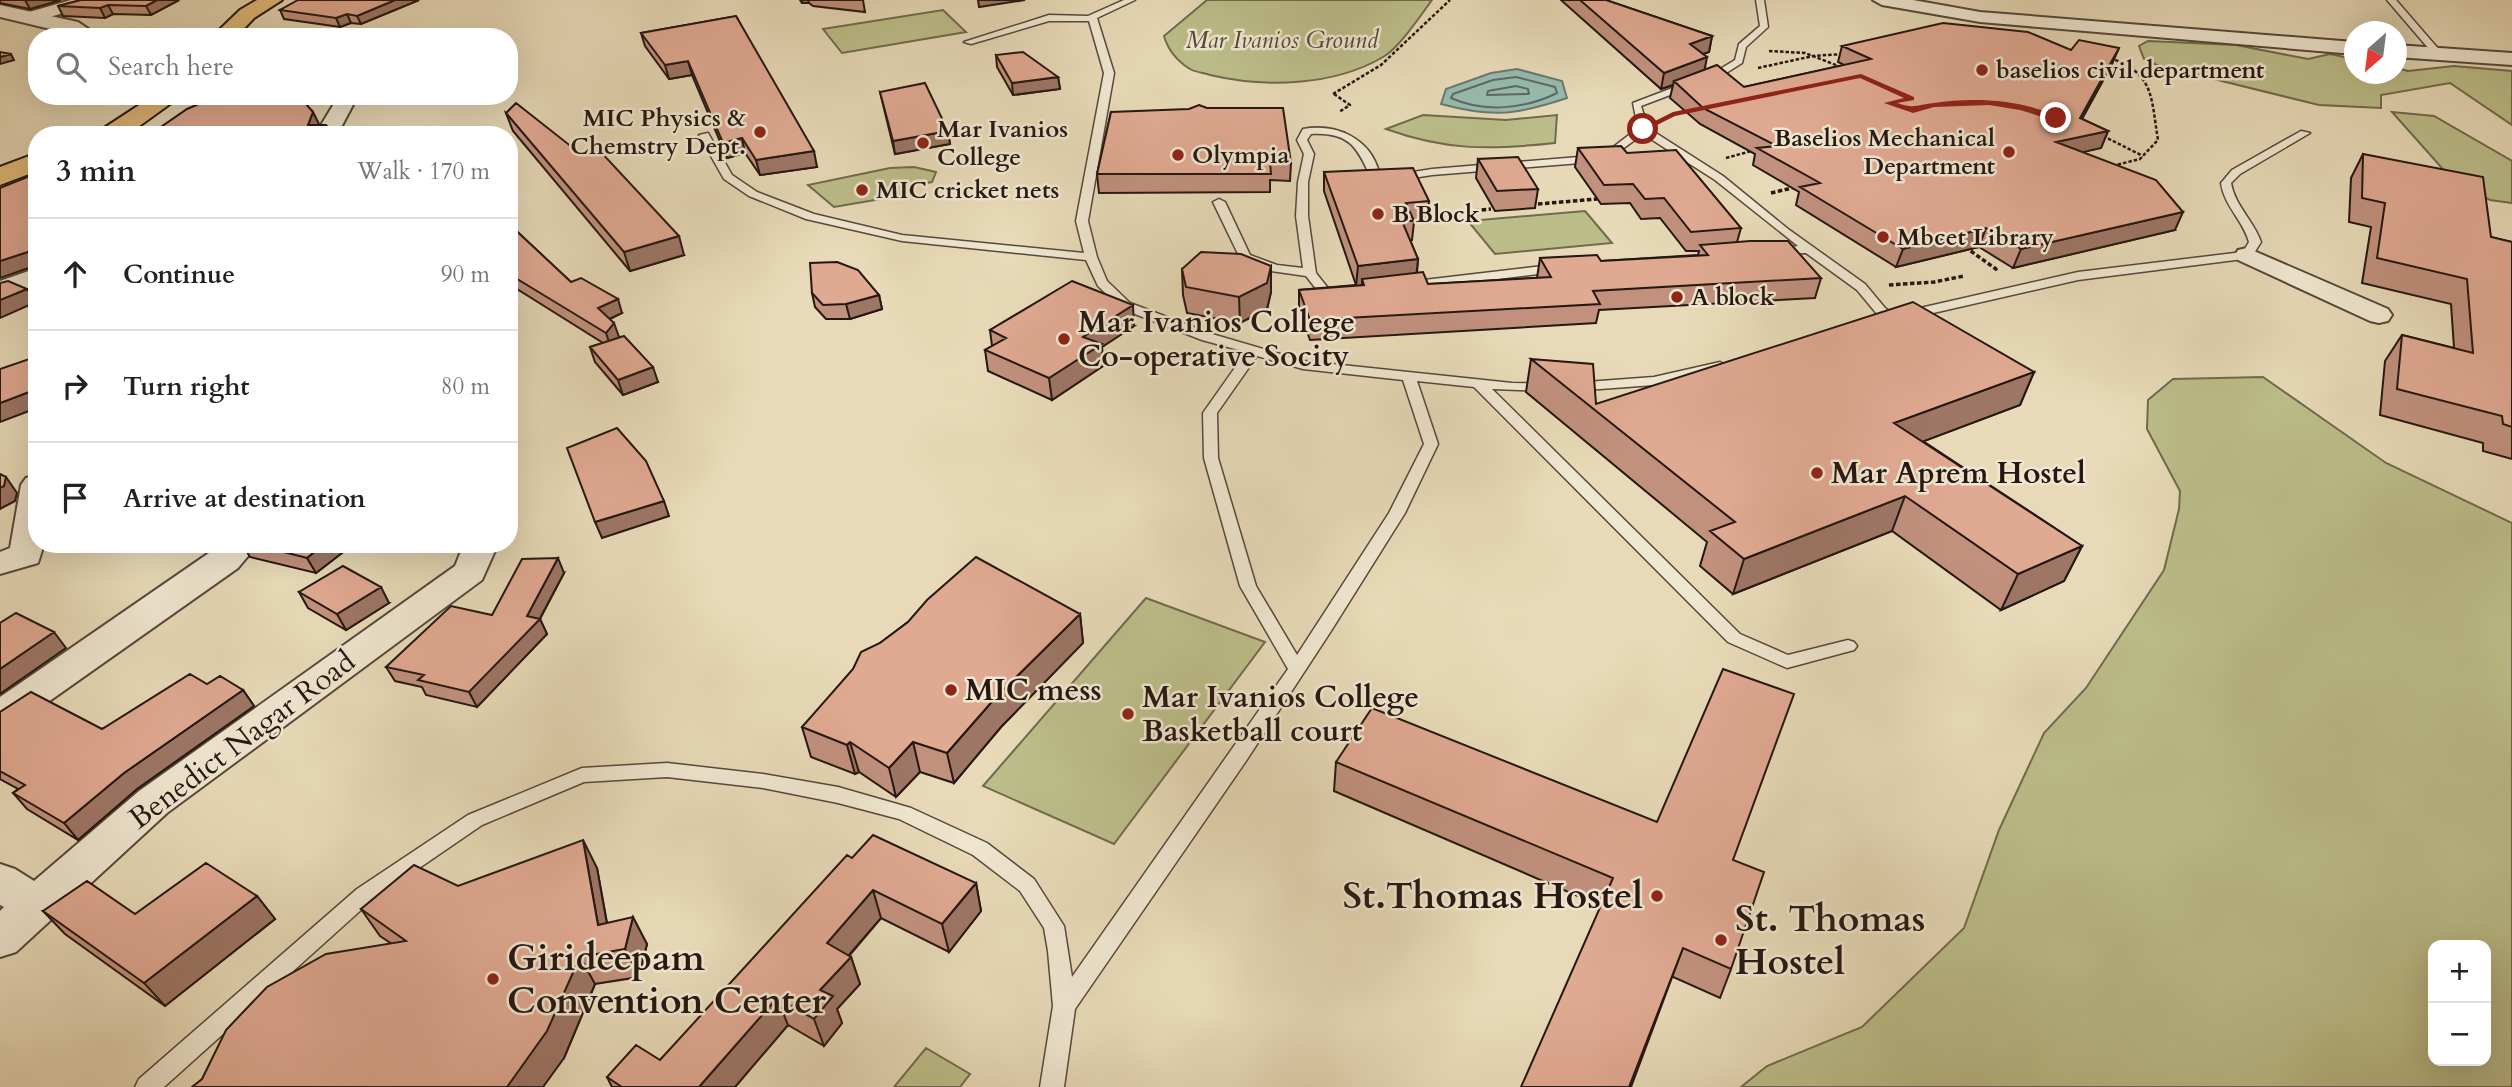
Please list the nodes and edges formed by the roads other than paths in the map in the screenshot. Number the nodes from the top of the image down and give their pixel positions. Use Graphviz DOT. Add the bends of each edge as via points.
graph roads {
  1 [pos="90,0"];
  2 [pos="272,0"];
  3 [pos="290,0"];
  4 [pos="1120,0"];
  5 [pos="1131,0"];
  6 [pos="1760,0"];
  7 [pos="1882,0"];
  8 [pos="2391,0"];
  9 [pos="0,11"];
  10 [pos="28,18"];
  11 [pos="1093,18"];
  12 [pos="72,28"];
  13 [pos="232,28"];
  14 [pos="261,28"];
  15 [pos="968,41"];
  16 [pos="2344,47"];
  17 [pos="2407,52"];
  18 [pos="2438,54"];
  19 [pos="2512,59"];
  20 [pos="130,105"];
  21 [pos="155,105"];
  22 [pos="343,105"];
  23 [pos="98,126"];
  24 [pos="124,126"];
  25 [pos="331,126"];
  26 [pos="1643,129"];
  27 [pos="2305,133"];
  28 [pos="704,135"];
  29 [pos="28,165"];
  30 [pos="0,177"];
  31 [pos="28,177"];
  32 [pos="0,189"];
  33 [pos="1219,202"];
  34 [pos="1809,249"];
  35 [pos="1756,254"];
  36 [pos="2247,255"];
  37 [pos="1091,257"];
  38 [pos="1576,266"];
  39 [pos="1310,274"];
  40 [pos="28,279"];
  41 [pos="1390,288"];
  42 [pos="0,290"];
  43 [pos="1353,293"];
  44 [pos="2379,315"];
  45 [pos="1892,319"];
  46 [pos="1872,325"];
  47 [pos="1254,350"];
  48 [pos="1729,363"];
  49 [pos="1409,376"];
  50 [pos="1479,384"];
  51 [pos="28,542"];
  52 [pos="234,553"];
  53 [pos="477,553"];
  54 [pos="0,564"];
  55 [pos="1848,646"];
  56 [pos="1297,669"];
  57 [pos="0,716"];
  58 [pos="0,882"];
  59 [pos="37,906"];
  60 [pos="0,938"];
  61 [pos="1064,1006"];
  62 [pos="147,1087"];
  63 [pos="1052,1087"];
  1 -- 10 [label="street"];
  2 -- 13 [label="main road"];
  3 -- 14 [label="main road"];
  4 -- 11 [label="lane"];
  5 -- 11 [label="lane"];
  6 -- 26 [label="lane" via="1764,27 1742,46 1739,61 1720,73 1636,104"];
  7 -- 16 [label="street" via="1980,17"];
  8 -- 18 [label="lane"];
  9 -- 10 [label="street"];
  10 -- 12 [label="street"];
  11 -- 15 [label="lane" via="1049,18"];
  11 -- 37 [label="lane" via="1109,73 1082,221"];
  17 -- 18 [label="street"];
  18 -- 19 [label="street"];
  20 -- 23 [label="main road"];
  21 -- 24 [label="main road"];
  22 -- 25 [label="street"];
  26 -- 34 [label="lane" via="1719,178"];
  26 -- 39 [label="lane" via="1606,158 1394,178 1374,174 1373,162 1344,134 1307,131 1302,140 1309,154 1302,216"];
  27 -- 36 [label="lane" via="2236,172 2226,183 2236,208 2252,227 2255,242"];
  28 -- 37 [label="lane" via="728,177 753,194 810,217 902,238"];
  29 -- 30 [label="main road"];
  31 -- 32 [label="main road"];
  33 -- 39 [label="lane" via="1245,257"];
  34 -- 35 [label="lane"];
  34 -- 45 [label="lane" via="1861,287"];
  36 -- 44 [label="street"];
  36 -- 45 [label="lane" via="2078,276"];
  37 -- 47 [label="lane" via="1102,283 1126,306"];
  38 -- 41 [label="lane"];
  39 -- 43 [label="lane" via="1328,296"];
  40 -- 42 [label="street"];
  45 -- 46 [label="lane"];
  47 -- 49 [label="lane" via="1303,365"];
  47 -- 56 [label="lane" via="1210,413 1211,458 1248,586"];
  48 -- 50 [label="lane" via="1654,382 1593,387"];
  49 -- 50 [label="lane"];
  49 -- 56 [label="lane" via="1431,444 1397,513"];
  50 -- 55 [label="lane" via="1734,638 1787,662"];
  51 -- 54 [label="street" via="26,555"];
  52 -- 57 [label="street"];
  53 -- 59 [label="street, Benedict Nagar Road" via="470,572 153,802"];
  56 -- 61 [label="lane"];
  58 -- 59 [label="street"];
  59 -- 60 [label="street, Benedict Nagar Road"];
  61 -- 62 [label="lane" via="1054,926 1027,885 979,849 942,831 904,813 763,781 667,770 582,775 475,820 364,895"];
  61 -- 63 [label="lane"];
}
